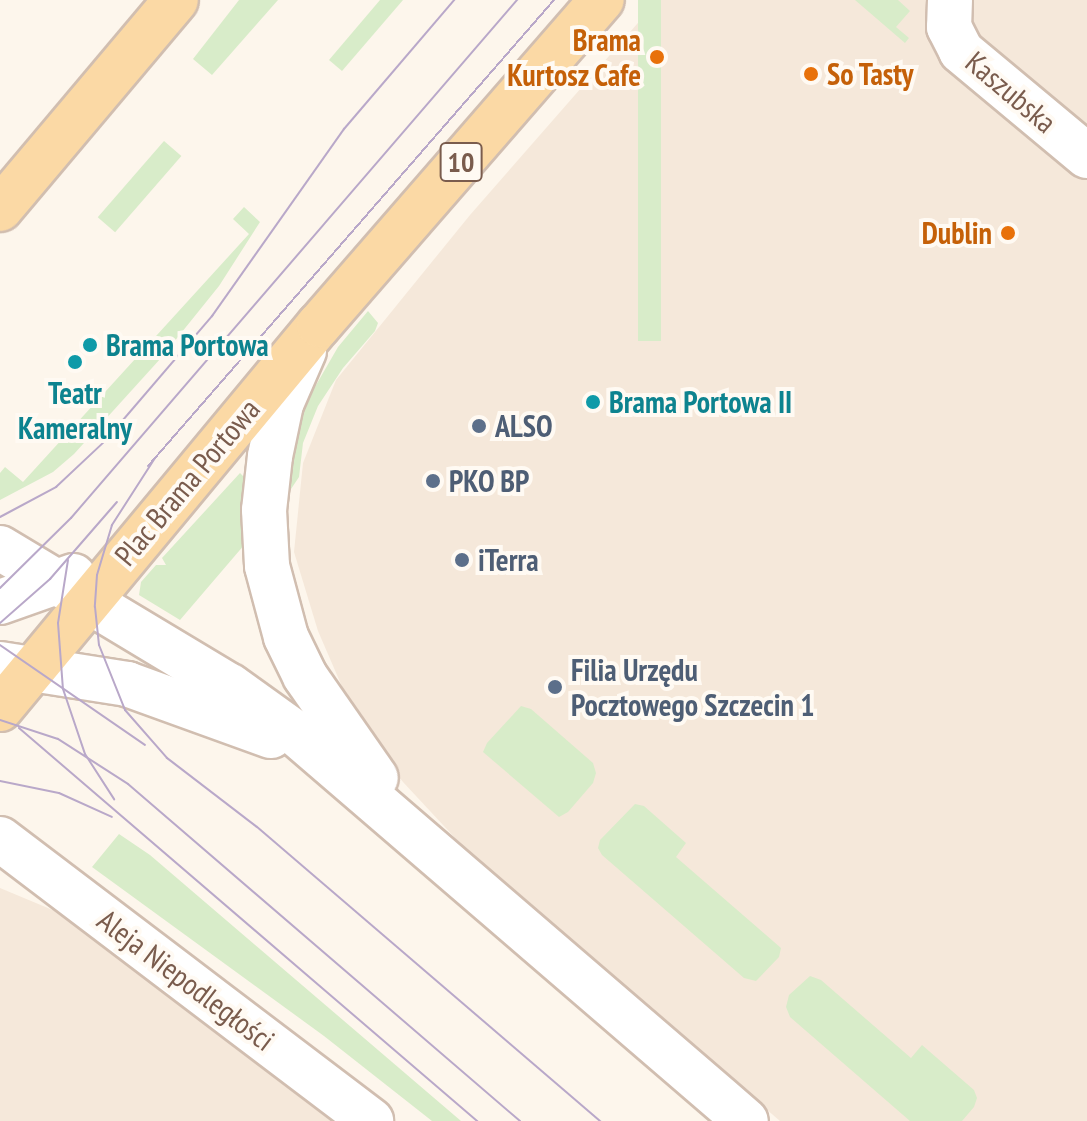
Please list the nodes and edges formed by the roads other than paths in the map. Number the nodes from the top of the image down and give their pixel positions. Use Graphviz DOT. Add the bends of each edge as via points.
graph roads {
  1 [pos="176,0"];
  2 [pos="602,0"];
  3 [pos="950,9"];
  4 [pos="1087,156"];
  5 [pos="0,209"];
  6 [pos="319,325"];
  7 [pos="0,548"];
  8 [pos="72,592"];
  9 [pos="0,602"];
  10 [pos="16,666"];
  11 [pos="0,709"];
  12 [pos="335,767"];
  13 [pos="0,839"];
  14 [pos="453,868"];
  15 [pos="0,878"];
  16 [pos="146,949"];
  17 [pos="371,1121"];
  18 [pos="746,1121"];
  1 -- 5 [label="main road"];
  2 -- 6 [label="main road, Plac Brama Portowa / 10"];
  3 -- 4 [label="street, Kaszubska" via="951,33 961,51"];
  6 -- 8 [label="main road, Plac Brama Portowa / 10" via="139,540"];
  6 -- 14 [label="street" via="281,404 270,456 264,532 270,586 286,637 325,709 367,768"];
  7 -- 8 [label="street"];
  8 -- 9 [label="street"];
  8 -- 10 [label="main road, 10"];
  8 -- 12 [label="street" via="247,697"];
  10 -- 11 [label="main road, 10"];
  10 -- 12 [label="street" via="110,679 169,696 273,736"];
  12 -- 14 [label="street"];
  13 -- 16 [label="street, Aleja Niepodległości"];
  14 -- 18 [label="street"];
  15 -- 16 [label="street" via="75,906"];
  16 -- 17 [label="street, Aleja Niepodległości"];
}
